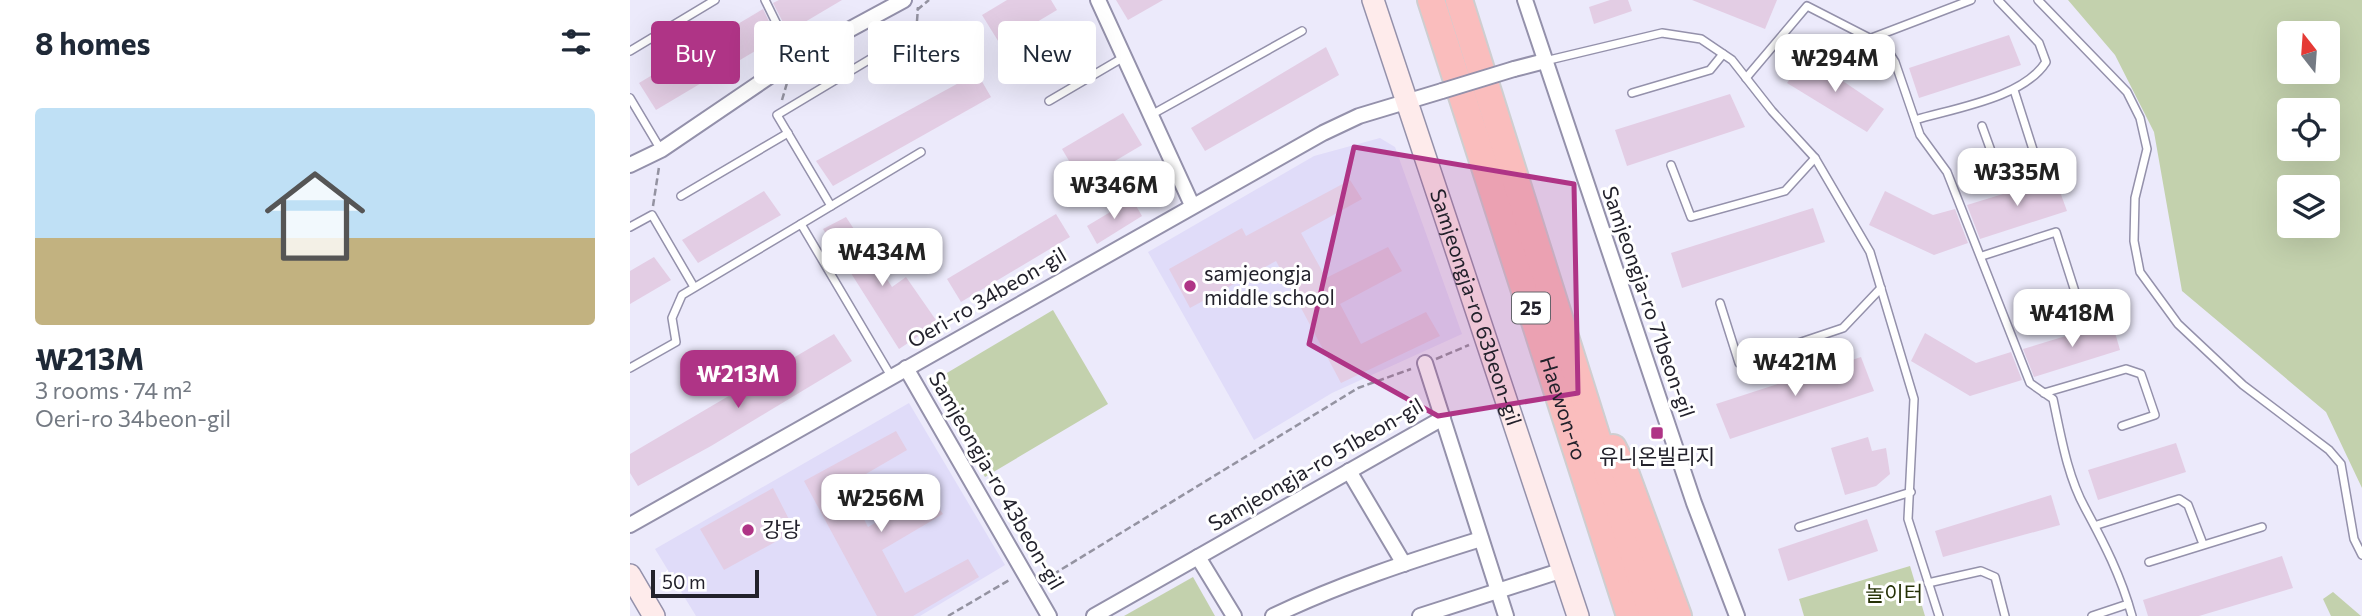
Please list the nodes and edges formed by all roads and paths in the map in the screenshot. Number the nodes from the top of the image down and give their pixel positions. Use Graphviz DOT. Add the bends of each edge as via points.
graph roads {
  1 [pos="715,0"];
  2 [pos="765,0"];
  3 [pos="904,0"];
  4 [pos="919,0"];
  5 [pos="929,0"];
  6 [pos="1098,0"];
  7 [pos="1373,0"];
  8 [pos="1431,0"];
  9 [pos="1459,0"];
  10 [pos="1525,0"];
  11 [pos="1971,0"];
  12 [pos="1998,0"];
  13 [pos="2038,0"];
  14 [pos="1806,3"];
  15 [pos="917,10"];
  16 [pos="775,21"];
  17 [pos="917,21"];
  18 [pos="854,27"];
  19 [pos="1302,31"];
  20 [pos="1869,38"];
  21 [pos="630,51"];
  22 [pos="1723,54"];
  23 [pos="1125,57"];
  24 [pos="868,61"];
  25 [pos="1545,61"];
  26 [pos="1746,78"];
  27 [pos="759,84"];
  28 [pos="787,84"];
  29 [pos="2014,90"];
  30 [pos="1632,93"];
  31 [pos="630,98"];
  32 [pos="1049,101"];
  33 [pos="1408,101"];
  34 [pos="777,115"];
  35 [pos="1151,115"];
  36 [pos="1914,120"];
  37 [pos="1983,126"];
  38 [pos="788,133"];
  39 [pos="661,150"];
  40 [pos="921,152"];
  41 [pos="1815,158"];
  42 [pos="1671,164"];
  43 [pos="630,166"];
  44 [pos="681,196"];
  45 [pos="1192,205"];
  46 [pos="831,206"];
  47 [pos="652,215"];
  48 [pos="800,224"];
  49 [pos="630,227"];
  50 [pos="1982,256"];
  51 [pos="694,287"];
  52 [pos="1881,288"];
  53 [pos="2078,301"];
  54 [pos="1720,303"];
  55 [pos="1425,363"];
  56 [pos="630,368"];
  57 [pos="906,368"];
  58 [pos="891,376"];
  59 [pos="1576,377"];
  60 [pos="1358,388"];
  61 [pos="2044,393"];
  62 [pos="1443,418"];
  63 [pos="2122,426"];
  64 [pos="1349,471"];
  65 [pos="1911,492"];
  66 [pos="630,525"];
  67 [pos="2097,525"];
  68 [pos="1799,527"];
  69 [pos="2262,527"];
  70 [pos="1481,539"];
  71 [pos="2203,544"];
  72 [pos="2362,555"];
  73 [pos="1198,557"];
  74 [pos="2149,562"];
  75 [pos="1404,564"];
  76 [pos="1563,570"];
  77 [pos="1024,572"];
  78 [pos="630,575"];
  79 [pos="1928,583"];
  80 [pos="1032,587"];
  81 [pos="1498,591"];
  82 [pos="2128,604"];
  83 [pos="654,616"];
  84 [pos="948,616"];
  85 [pos="1048,616"];
  86 [pos="1094,616"];
  87 [pos="1234,616"];
  88 [pos="1273,616"];
  89 [pos="1420,616"];
  90 [pos="1506,616"];
  91 [pos="1578,616"];
  92 [pos="1630,616"];
  93 [pos="1653,616"];
  94 [pos="1678,616"];
  95 [pos="1737,616"];
  96 [pos="1939,616"];
  97 [pos="2005,616"];
  98 [pos="2092,616"];
  99 [pos="2132,616"];
  1 -- 21 [label="lane"];
  2 -- 16 [label="lane"];
  3 -- 18 [label="street"];
  4 -- 15 [label="path"];
  5 -- 15 [label="path"];
  6 -- 23 [label="street"];
  7 -- 33 [label="street, Samjeongja-ro 63beon-gil"];
  8 -- 92 [label="highway, Haewon-ro / 25"];
  9 -- 59 [label="highway, Haewon-ro / 25"];
  10 -- 25 [label="street, Samjeongja-ro 71beon-gil"];
  11 -- 20 [label="lane"];
  12 -- 29 [label="lane" via="2039,43 2046,62 2038,74"];
  13 -- 72 [label="lane" via="2127,92 2140,118 2147,149 2135,198 2134,241 2140,272 2178,324 2243,386 2341,464 2354,539"];
  14 -- 20 [label="lane"];
  14 -- 26 [label="lane"];
  15 -- 17 [label="path"];
  19 -- 35 [label="lane"];
  20 -- 36 [label="lane" via="1885,47 1895,62"];
  22 -- 25 [label="lane" via="1701,39 1662,33"];
  22 -- 26 [label="lane"];
  22 -- 30 [label="lane" via="1710,70"];
  23 -- 32 [label="lane"];
  23 -- 35 [label="street"];
  24 -- 34 [label="lane"];
  25 -- 33 [label="street, Oeri-ro 34beon-gil, bridge"];
  25 -- 95 [label="street, Samjeongja-ro 71beon-gil" via="1694,503"];
  26 -- 41 [label="lane"];
  27 -- 39 [label="street"];
  28 -- 34 [label="path"];
  29 -- 36 [label="lane"];
  29 -- 37 [label="lane" via="2036,159 2032,171 1998,173"];
  31 -- 39 [label="lane"];
  33 -- 45 [label="street, Oeri-ro 34beon-gil" via="1323,133"];
  33 -- 76 [label="street, Samjeongja-ro 63beon-gil"];
  34 -- 38 [label="lane"];
  35 -- 45 [label="street"];
  36 -- 50 [label="lane" via="1947,172"];
  38 -- 44 [label="lane"];
  38 -- 46 [label="lane"];
  39 -- 43 [label="street"];
  39 -- 47 [label="path"];
  40 -- 46 [label="lane"];
  41 -- 42 [label="lane" via="1786,191 1691,217"];
  41 -- 52 [label="lane" via="1870,252"];
  45 -- 57 [label="street, Oeri-ro 34beon-gil"];
  46 -- 48 [label="lane"];
  47 -- 49 [label="lane"];
  47 -- 51 [label="lane"];
  48 -- 51 [label="lane"];
  48 -- 58 [label="lane"];
  50 -- 53 [label="lane" via="2056,232"];
  50 -- 61 [label="lane" via="2030,383"];
  51 -- 56 [label="lane" via="682,295 672,318 676,342"];
  52 -- 54 [label="lane" via="1843,328 1739,363"];
  52 -- 65 [label="lane" via="1914,400"];
  55 -- 62 [label="street"];
  57 -- 58 [label="street, Oeri-ro 34beon-gil"];
  57 -- 77 [label="street, Samjeongja-ro 43beon-gil"];
  58 -- 66 [label="street, Oeri-ro 34beon-gil"];
  59 -- 93 [label="highway, Haewon-ro / 25"];
  59 -- 94 [label="highway" via="1625,472"];
  60 -- 80 [label="path"];
  61 -- 63 [label="lane" via="2126,369 2141,374 2155,415"];
  61 -- 67 [label="lane" via="2053,399 2066,460 2085,508"];
  62 -- 64 [label="street, Samjeongja-ro 51beon-gil"];
  62 -- 70 [label="street"];
  64 -- 73 [label="street, Samjeongja-ro 51beon-gil"];
  64 -- 75 [label="street"];
  65 -- 68 [label="lane"];
  65 -- 79 [label="lane" via="1908,519"];
  67 -- 71 [label="lane" via="2179,499 2188,505"];
  67 -- 82 [label="lane"];
  69 -- 71 [label="lane"];
  70 -- 75 [label="street"];
  70 -- 81 [label="street"];
  71 -- 74 [label="lane"];
  73 -- 86 [label="street"];
  73 -- 87 [label="street, Samjeongja-ro 51beon-gil"];
  75 -- 88 [label="street"];
  76 -- 81 [label="street"];
  76 -- 91 [label="street, Samjeongja-ro 63beon-gil"];
  77 -- 80 [label="street, Samjeongja-ro 43beon-gil"];
  77 -- 84 [label="path"];
  78 -- 83 [label="street"];
  79 -- 96 [label="lane"];
  79 -- 97 [label="lane" via="1981,571 1996,577"];
  80 -- 85 [label="street, Samjeongja-ro 43beon-gil"];
  81 -- 89 [label="street"];
  81 -- 90 [label="street"];
  82 -- 98 [label="lane"];
  82 -- 99 [label="lane"];
}
